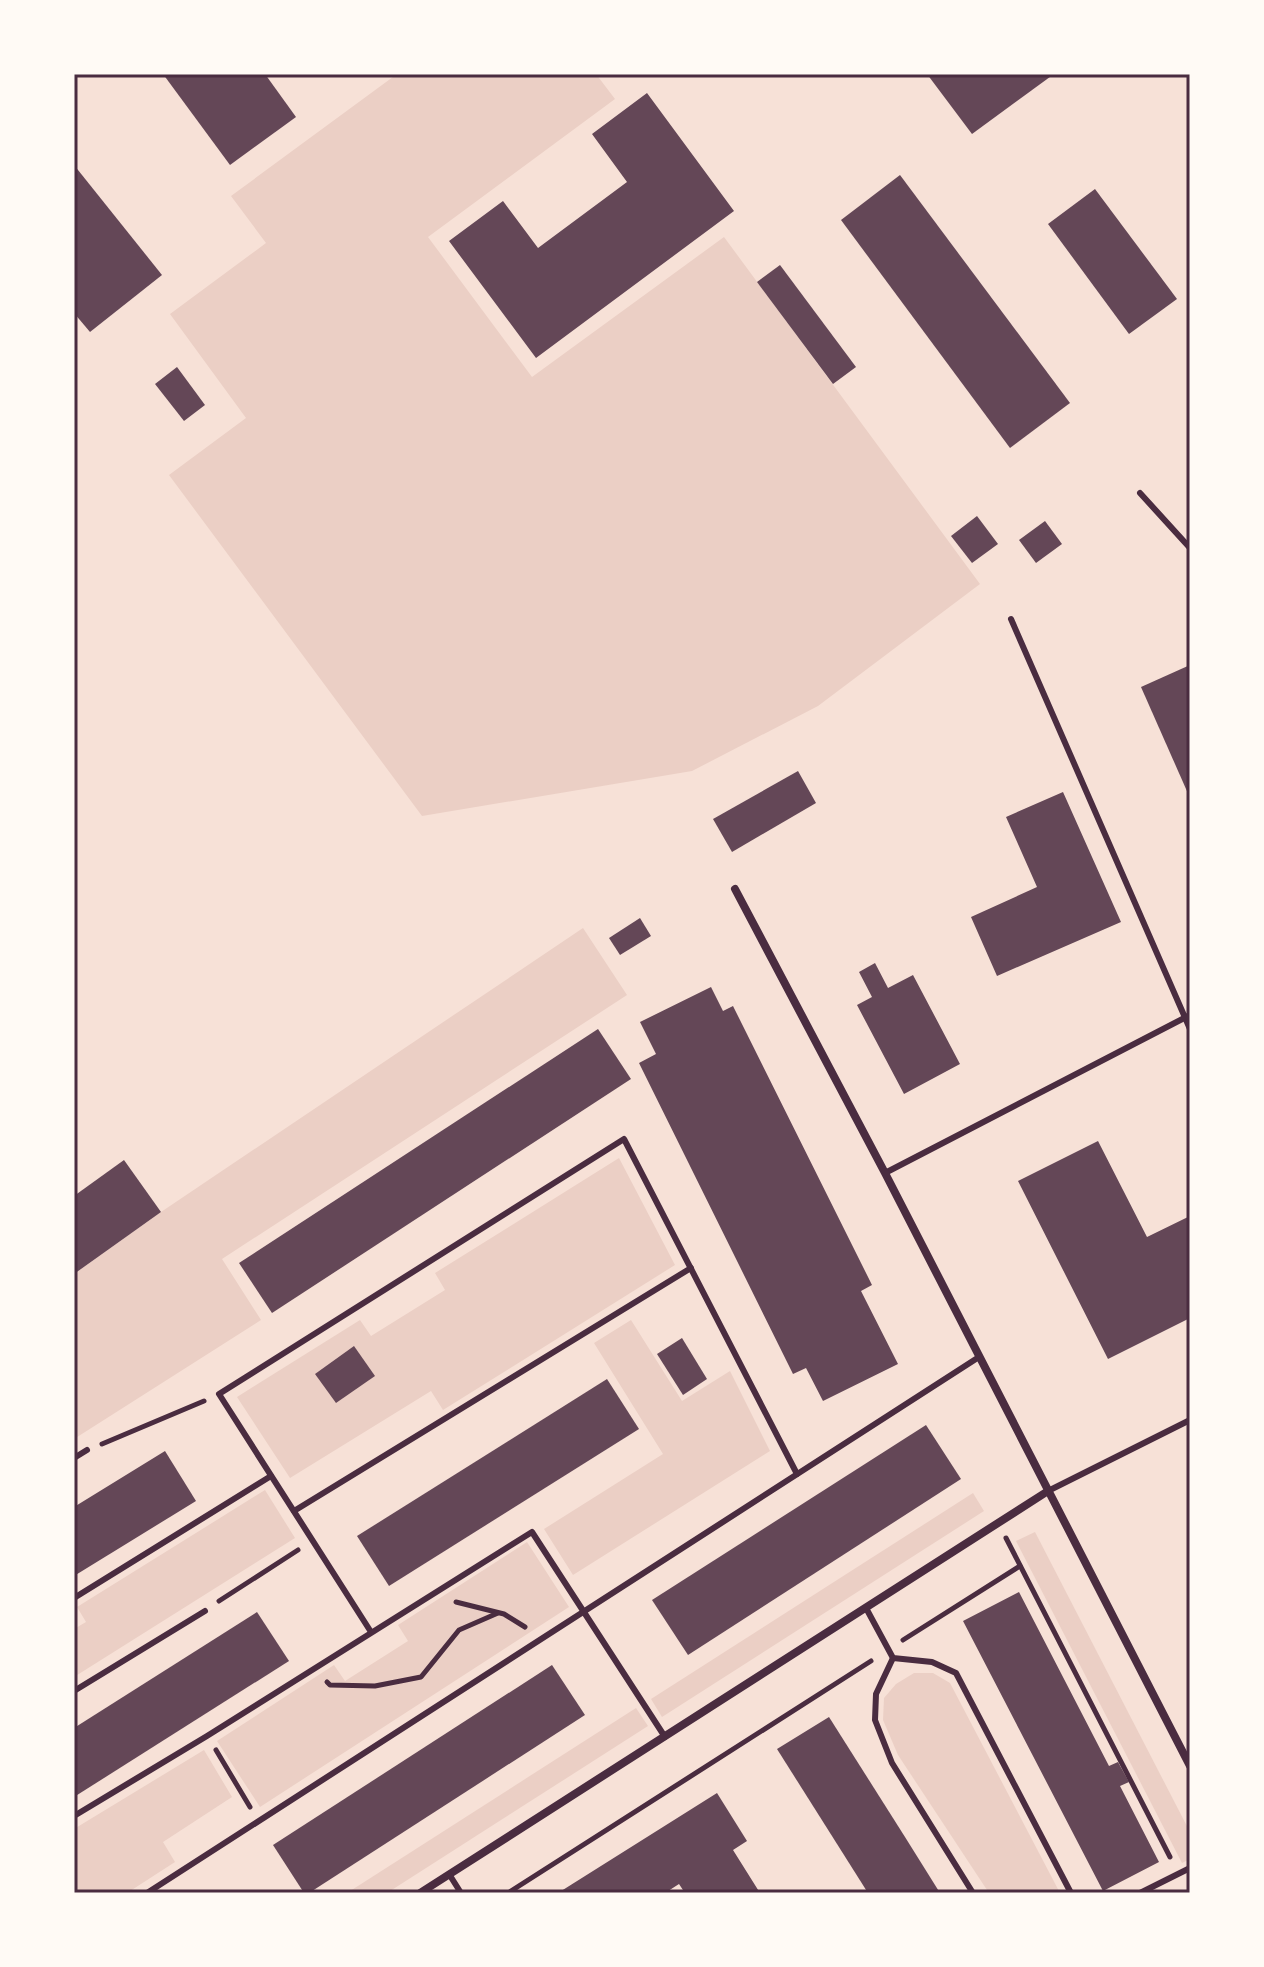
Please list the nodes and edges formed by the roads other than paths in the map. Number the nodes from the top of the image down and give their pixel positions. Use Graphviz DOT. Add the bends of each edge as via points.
graph roads {
  1 [pos="1140,493"];
  2 [pos="1190,548"];
  3 [pos="1011,619"];
  4 [pos="735,889"];
  5 [pos="1187,1016"];
  6 [pos="1190,1029"];
  7 [pos="885,1173"];
  8 [pos="691,1268"];
  9 [pos="979,1357"];
  10 [pos="1190,1420"];
  11 [pos="87,1450"];
  12 [pos="74,1458"];
  13 [pos="797,1474"];
  14 [pos="271,1476"];
  15 [pos="1048,1491"];
  16 [pos="294,1511"];
  17 [pos="74,1598"];
  18 [pos="866,1608"];
  19 [pos="205,1611"];
  20 [pos="584,1612"];
  21 [pos="371,1632"];
  22 [pos="893,1658"];
  23 [pos="74,1691"];
  24 [pos="665,1737"];
  25 [pos="1190,1766"];
  26 [pos="74,1816"];
  27 [pos="1190,1868"];
  28 [pos="449,1874"];
  29 [pos="147,1893"];
  30 [pos="420,1893"];
  31 [pos="461,1893"];
  32 [pos="973,1893"];
  33 [pos="1071,1893"];
  34 [pos="1140,1893"];
  1 -- 2 [label="lane"];
  3 -- 5 [label="lane"];
  4 -- 7 [label="street"];
  5 -- 6 [label="lane"];
  5 -- 7 [label="lane"];
  7 -- 9 [label="street"];
  8 -- 13 [label="lane"];
  8 -- 14 [label="lane" via="624,1139 219,1394"];
  8 -- 16 [label="lane"];
  9 -- 13 [label="lane"];
  9 -- 15 [label="street"];
  10 -- 15 [label="lane"];
  11 -- 12 [label="lane"];
  13 -- 20 [label="lane"];
  14 -- 16 [label="lane"];
  14 -- 17 [label="lane"];
  15 -- 18 [label="street"];
  15 -- 25 [label="street"];
  16 -- 21 [label="lane"];
  18 -- 22 [label="lane"];
  18 -- 24 [label="street"];
  19 -- 23 [label="lane"];
  20 -- 21 [label="lane" via="532,1532"];
  20 -- 24 [label="lane"];
  20 -- 29 [label="lane"];
  21 -- 26 [label="lane"];
  22 -- 32 [label="lane" via="876,1694 875,1720 892,1763"];
  22 -- 33 [label="lane" via="932,1662 956,1673"];
  24 -- 28 [label="street"];
  27 -- 34 [label="lane"];
  28 -- 30 [label="street"];
  28 -- 31 [label="lane"];
}
